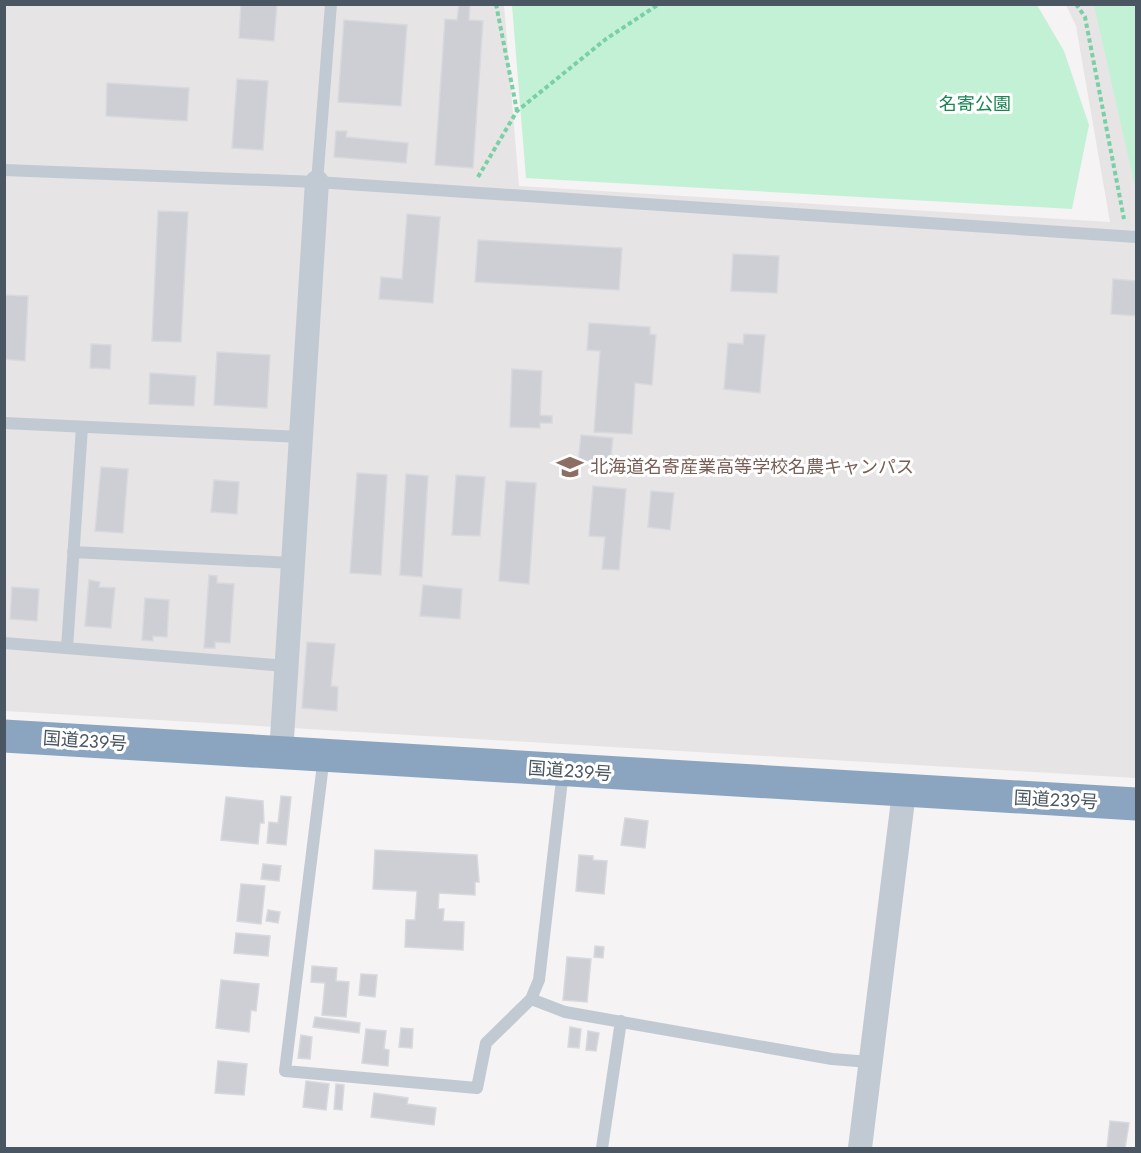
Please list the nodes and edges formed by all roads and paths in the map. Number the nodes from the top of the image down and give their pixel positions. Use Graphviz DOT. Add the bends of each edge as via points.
graph roads {
  1 [pos="331,4"];
  2 [pos="495,4"];
  3 [pos="659,4"];
  4 [pos="1077,4"];
  5 [pos="517,111"];
  6 [pos="4,170"];
  7 [pos="317,182"];
  8 [pos="469,194"];
  9 [pos="1132,236"];
  10 [pos="4,423"];
  11 [pos="82,427"];
  12 [pos="301,437"];
  13 [pos="73,552"];
  14 [pos="293,563"];
  15 [pos="4,643"];
  16 [pos="67,648"];
  17 [pos="286,666"];
  18 [pos="4,736"];
  19 [pos="281,754"];
  20 [pos="324,755"];
  21 [pos="563,770"];
  22 [pos="904,792"];
  23 [pos="1137,804"];
  24 [pos="531,999"];
  25 [pos="621,1022"];
  26 [pos="870,1062"];
  27 [pos="602,1149"];
  28 [pos="860,1149"];
  1 -- 7 [label="lane"];
  2 -- 5 [label="path"];
  3 -- 5 [label="path" via="606,39"];
  4 -- 9 [label="path" via="1086,17"];
  5 -- 8 [label="path"];
  6 -- 7 [label="lane"];
  7 -- 8 [label="lane"];
  7 -- 12 [label="street"];
  8 -- 9 [label="lane"];
  10 -- 11 [label="lane"];
  11 -- 12 [label="lane"];
  11 -- 13 [label="lane"];
  12 -- 14 [label="street"];
  13 -- 14 [label="lane"];
  13 -- 16 [label="lane"];
  14 -- 17 [label="street"];
  15 -- 16 [label="lane"];
  16 -- 17 [label="lane"];
  17 -- 19 [label="street"];
  18 -- 19 [label="highway, 国道239号"];
  19 -- 20 [label="highway, 国道239号"];
  20 -- 21 [label="highway, 国道239号"];
  20 -- 24 [label="lane" via="285,1071 477,1088 486,1043"];
  21 -- 22 [label="highway, 国道239号"];
  21 -- 24 [label="lane" via="538,980"];
  22 -- 23 [label="highway, 国道239号"];
  22 -- 26 [label="street"];
  24 -- 25 [label="lane" via="565,1011"];
  25 -- 26 [label="lane" via="832,1059"];
  25 -- 27 [label="lane"];
  26 -- 28 [label="street"];
}
